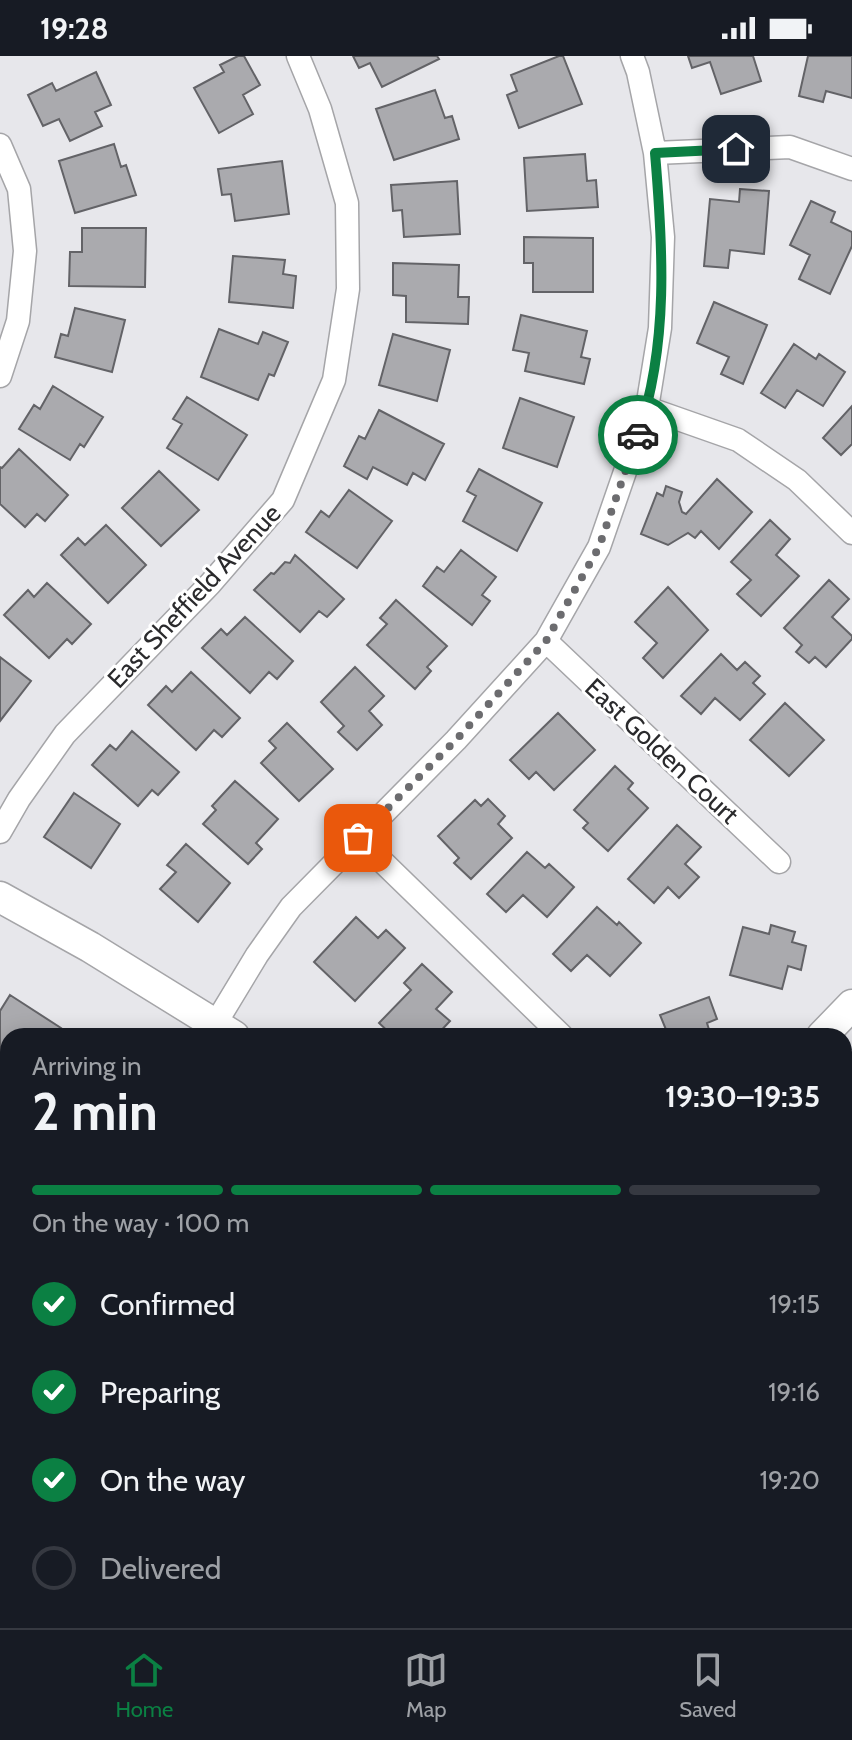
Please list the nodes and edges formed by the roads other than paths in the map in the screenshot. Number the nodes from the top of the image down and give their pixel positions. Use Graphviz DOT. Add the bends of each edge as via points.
graph roads {
  1 [pos="298,56"];
  2 [pos="632,56"];
  3 [pos="0,145"];
  4 [pos="655,153"];
  5 [pos="852,169"];
  6 [pos="0,376"];
  7 [pos="647,408"];
  8 [pos="852,533"];
  9 [pos="546,641"];
  10 [pos="0,832"];
  11 [pos="358,838"];
  12 [pos="779,862"];
  13 [pos="0,897"];
  14 [pos="852,1005"];
  15 [pos="213,1028"];
  16 [pos="221,1028"];
  17 [pos="554,1028"];
  18 [pos="830,1028"];
  1 -- 10 [label="street, East Sheffield Avenue" via="320,109 347,203 348,289 334,380 283,500 65,734"];
  2 -- 4 [label="street"];
  3 -- 6 [label="street" via="19,189 25,251 18,321"];
  4 -- 5 [label="street" via="790,147"];
  4 -- 7 [label="street" via="663,237 660,328"];
  7 -- 8 [label="street" via="738,440 797,480"];
  7 -- 9 [label="street" via="599,547"];
  9 -- 11 [label="street"];
  9 -- 12 [label="street, East Golden Court"];
  11 -- 16 [label="street" via="291,907 257,955"];
  11 -- 17 [label="street"];
  13 -- 15 [label="street" via="90,947"];
  14 -- 18 [label="street"];
}
